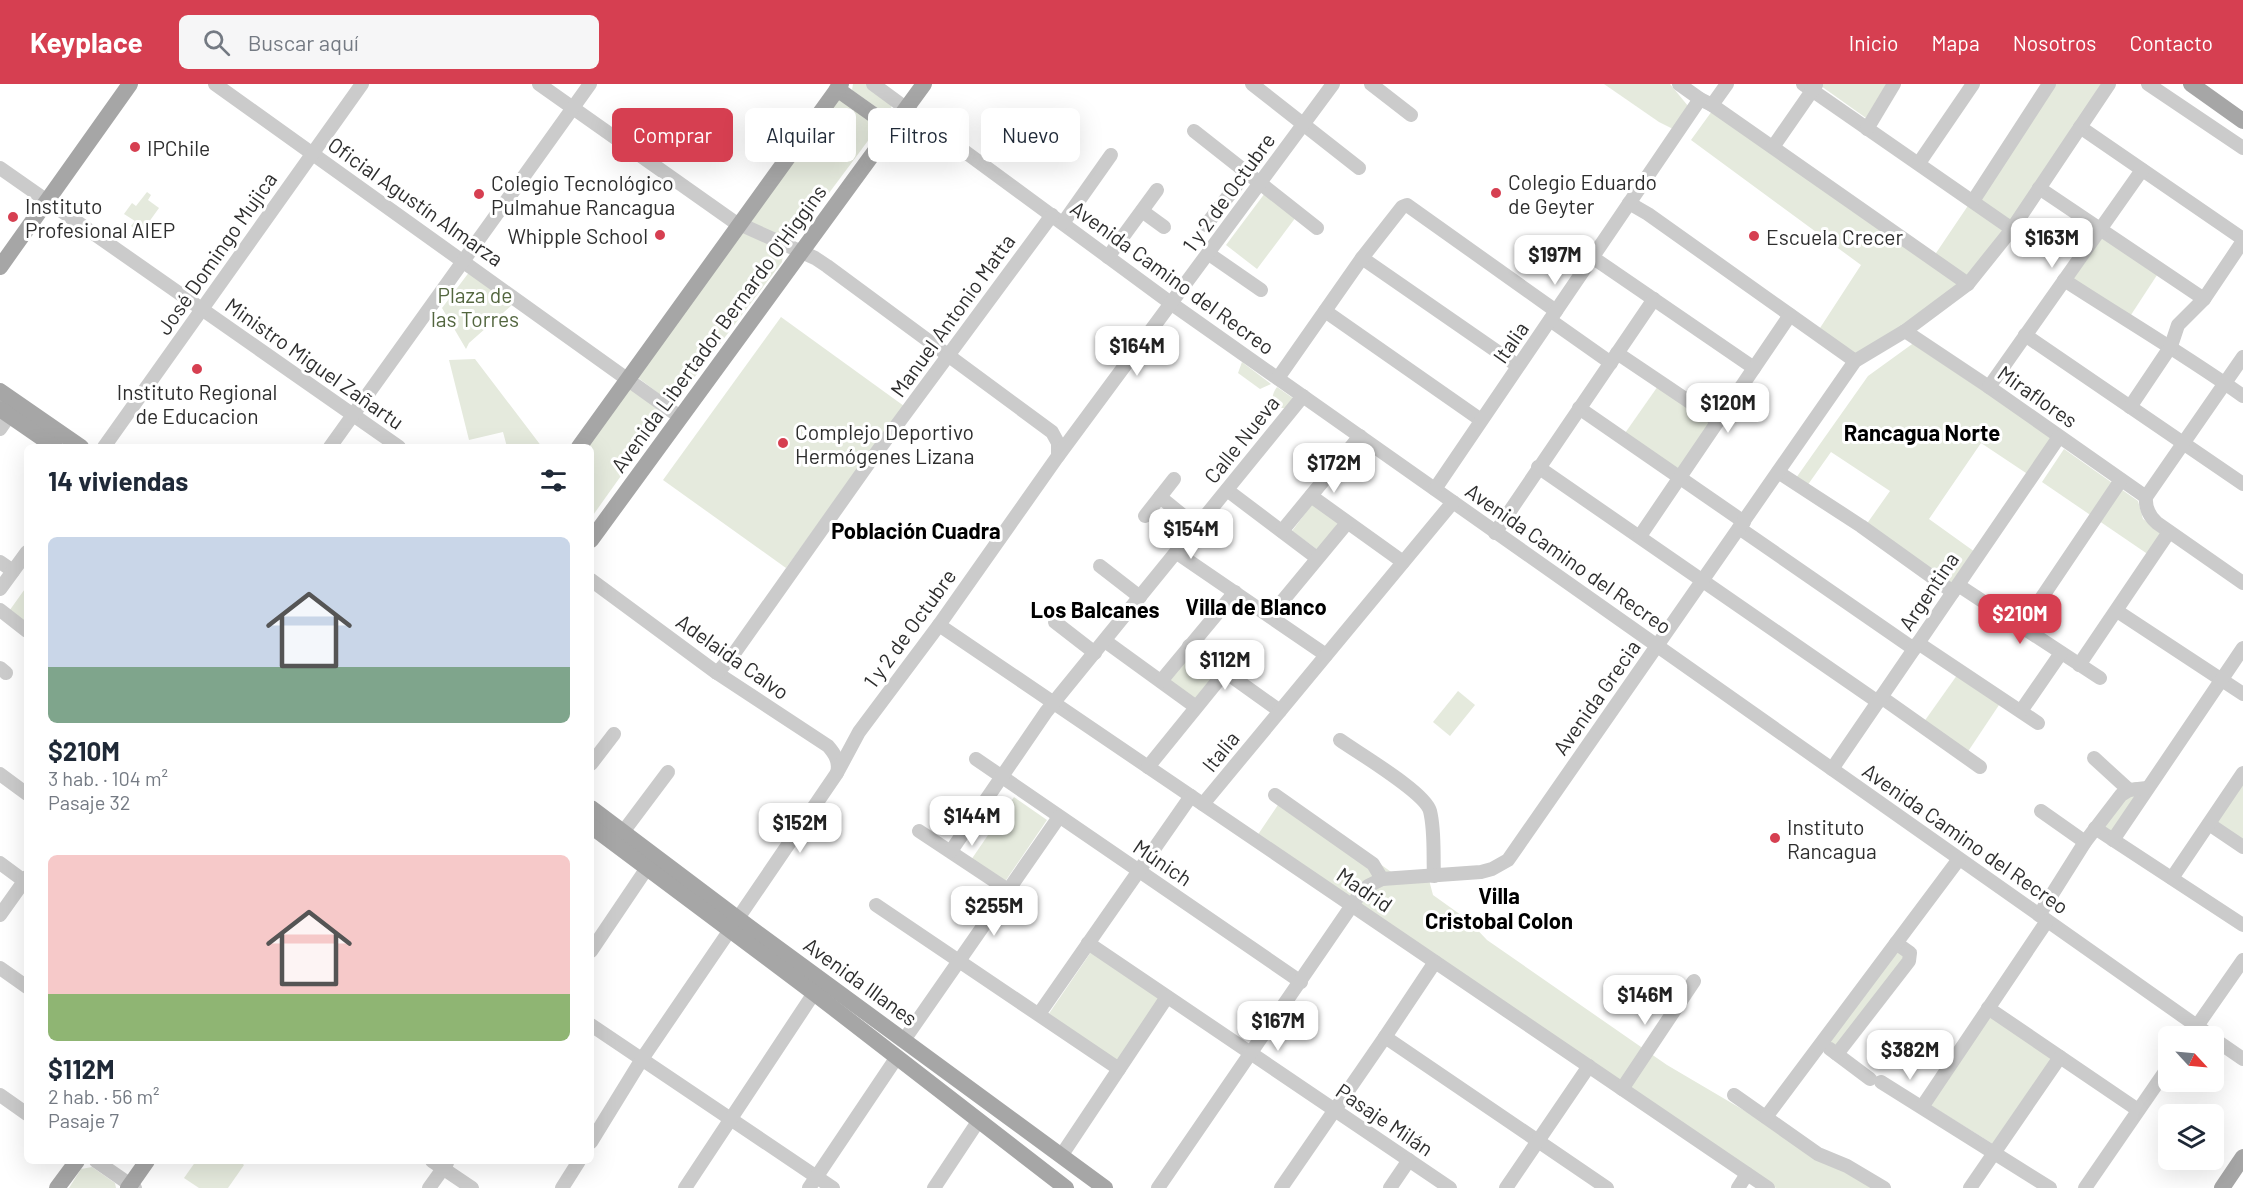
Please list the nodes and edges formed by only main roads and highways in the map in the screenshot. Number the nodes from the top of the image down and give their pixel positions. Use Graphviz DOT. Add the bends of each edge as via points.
graph roads {
  1 [pos="130,84"];
  2 [pos="924,84"];
  3 [pos="2191,84"];
  4 [pos="839,86"];
  5 [pos="906,108"];
  6 [pos="868,109"];
  7 [pos="2243,121"];
  8 [pos="868,161"];
  9 [pos="0,267"];
  10 [pos="0,391"];
  11 [pos="3,418"];
  12 [pos="50,444"];
  13 [pos="77,444"];
  14 [pos="581,444"];
  15 [pos="594,536"];
  16 [pos="594,810"];
  17 [pos="594,828"];
  18 [pos="733,924"];
  19 [pos="2243,1157"];
  20 [pos="75,1164"];
  21 [pos="145,1164"];
  22 [pos="1070,1185"];
  23 [pos="131,1187"];
  24 [pos="57,1188"];
  25 [pos="1105,1188"];
  26 [pos="2222,1188"];
  1 -- 9 [label="main road"];
  2 -- 5 [label="main road, Avenida Libertador Bernardo O'Higgins"];
  3 -- 7 [label="main road"];
  4 -- 6 [label="main road"];
  4 -- 14 [label="main road, Avenida Libertador Bernardo O'Higgins"];
  8 -- 15 [label="main road, Avenida Libertador Bernardo O'Higgins"];
  10 -- 13 [label="main road"];
  11 -- 12 [label="main road"];
  16 -- 18 [label="main road, Avenida Illanes"];
  17 -- 18 [label="main road, Avenida Illanes"];
  18 -- 22 [label="main road, Avenida Illanes" via="814,993"];
  18 -- 22 [label="main road, Avenida Illanes" via="904,1040 1061,1156"];
  19 -- 26 [label="main road"];
  20 -- 24 [label="main road"];
  21 -- 23 [label="main road"];
  22 -- 25 [label="main road, Avenida Illanes"];
}
